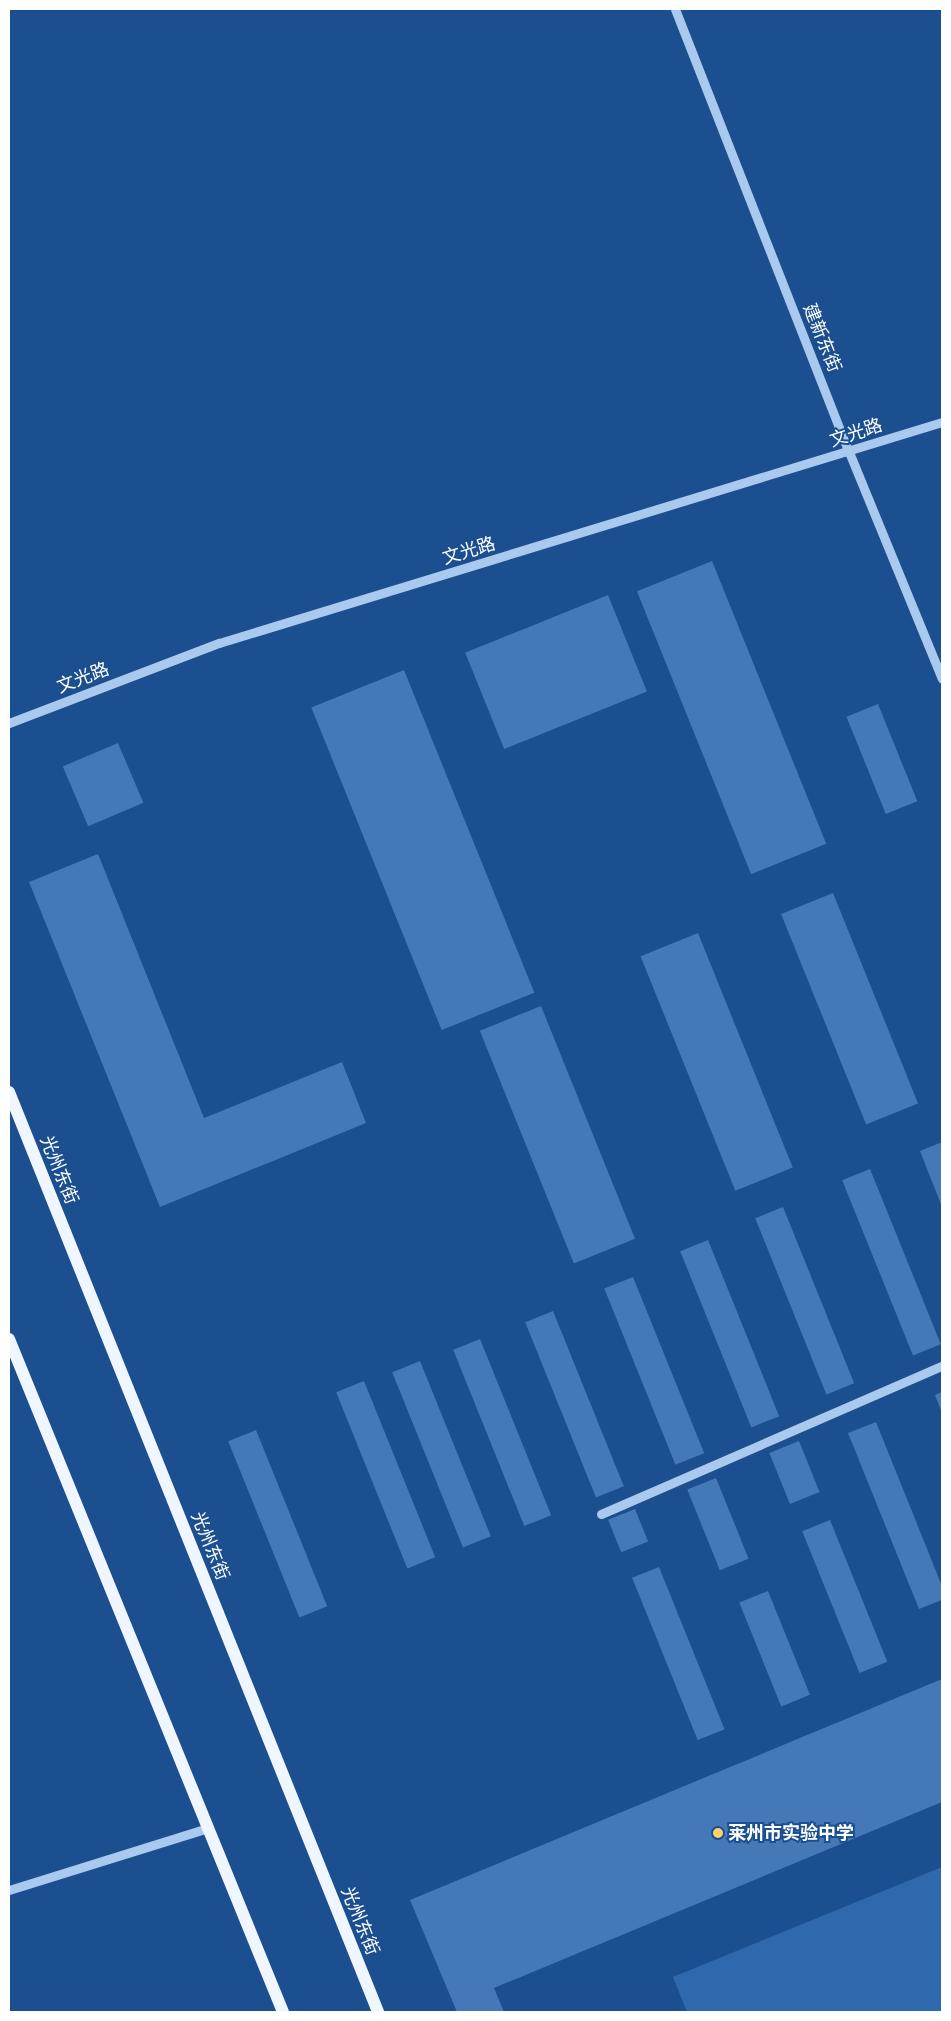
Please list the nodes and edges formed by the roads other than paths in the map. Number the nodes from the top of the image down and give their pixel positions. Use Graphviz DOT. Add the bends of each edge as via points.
graph roads {
  1 [pos="675,9"];
  2 [pos="942,422"];
  3 [pos="850,452"];
  4 [pos="942,679"];
  5 [pos="9,723"];
  6 [pos="9,1092"];
  7 [pos="9,1339"];
  8 [pos="942,1366"];
  9 [pos="601,1514"];
  10 [pos="208,1828"];
  11 [pos="9,1890"];
  12 [pos="283,2012"];
  13 [pos="378,2012"];
  1 -- 3 [label="street, 建新东街"];
  2 -- 3 [label="street, 文光路"];
  3 -- 4 [label="street, 建新东街"];
  3 -- 5 [label="street, 文光路" via="219,643"];
  6 -- 13 [label="main road, 光州东街"];
  7 -- 10 [label="main road"];
  8 -- 9 [label="street"];
  10 -- 11 [label="street"];
  10 -- 12 [label="main road"];
}
